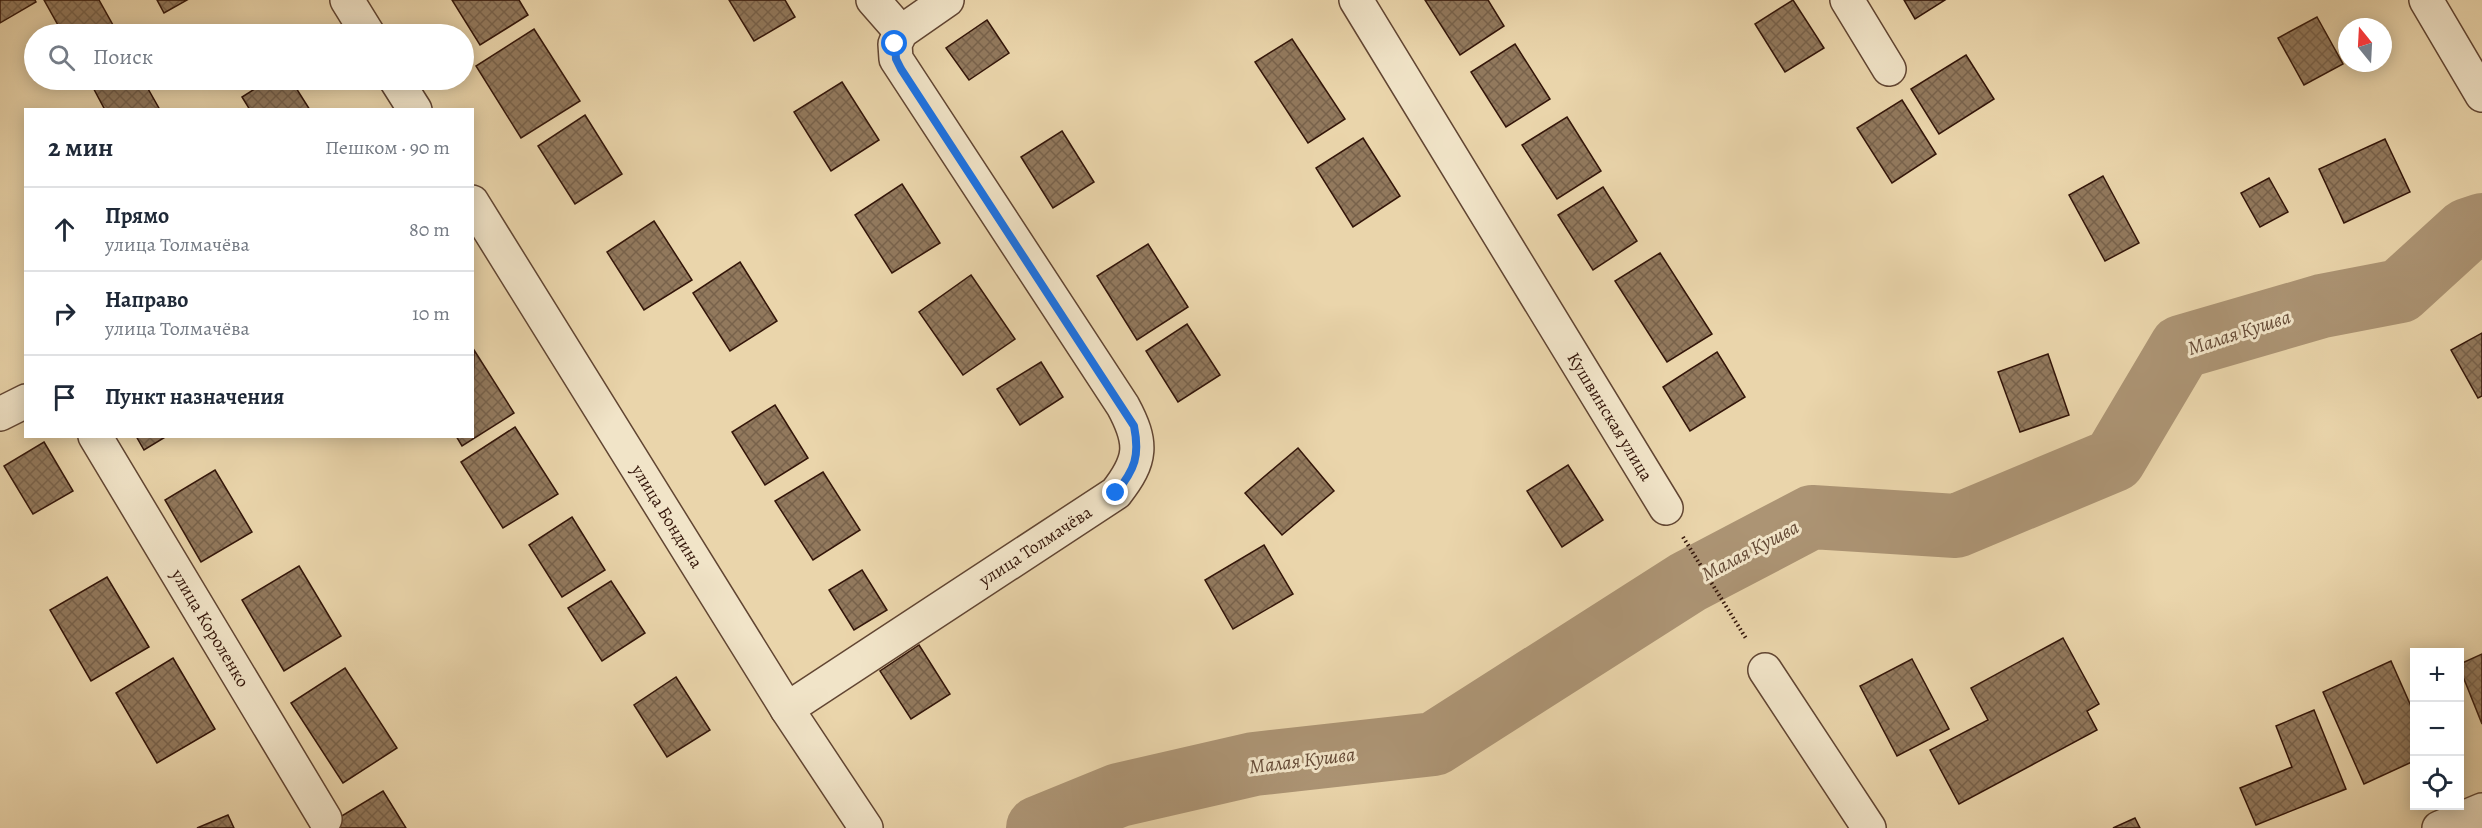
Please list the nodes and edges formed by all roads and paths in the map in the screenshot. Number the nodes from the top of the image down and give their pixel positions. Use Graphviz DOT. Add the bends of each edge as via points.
graph roads {
  1 [pos="347,0"];
  2 [pos="873,0"];
  3 [pos="947,0"];
  4 [pos="1356,0"];
  5 [pos="1847,0"];
  6 [pos="2426,0"];
  7 [pos="362,24"];
  8 [pos="901,32"];
  9 [pos="1889,69"];
  10 [pos="402,90"];
  11 [pos="2482,95"];
  12 [pos="414,108"];
  13 [pos="474,205"];
  14 [pos="24,402"];
  15 [pos="0,414"];
  16 [pos="96,438"];
  17 [pos="1666,508"];
  18 [pos="1765,670"];
  19 [pos="787,709"];
  20 [pos="2482,810"];
  21 [pos="324,819"];
  22 [pos="866,828"];
  23 [pos="1869,828"];
  24 [pos="2439,828"];
  1 -- 7 [label="street"];
  2 -- 8 [label="street"];
  3 -- 8 [label="street"];
  4 -- 17 [label="street, Кушвинская улица"];
  5 -- 9 [label="street"];
  6 -- 11 [label="street"];
  8 -- 19 [label="street, улица Толмачёва" via="895,44 901,69 1123,405 1138,445 1132,472 1116,493"];
  10 -- 12 [label="street"];
  13 -- 19 [label="street, улица Бондина"];
  14 -- 15 [label="street"];
  16 -- 21 [label="street, улица Короленко"];
  17 -- 18 [label="path"];
  18 -- 23 [label="street"];
  19 -- 22 [label="street, улица Бондина"];
  20 -- 24 [label="street"];
}
